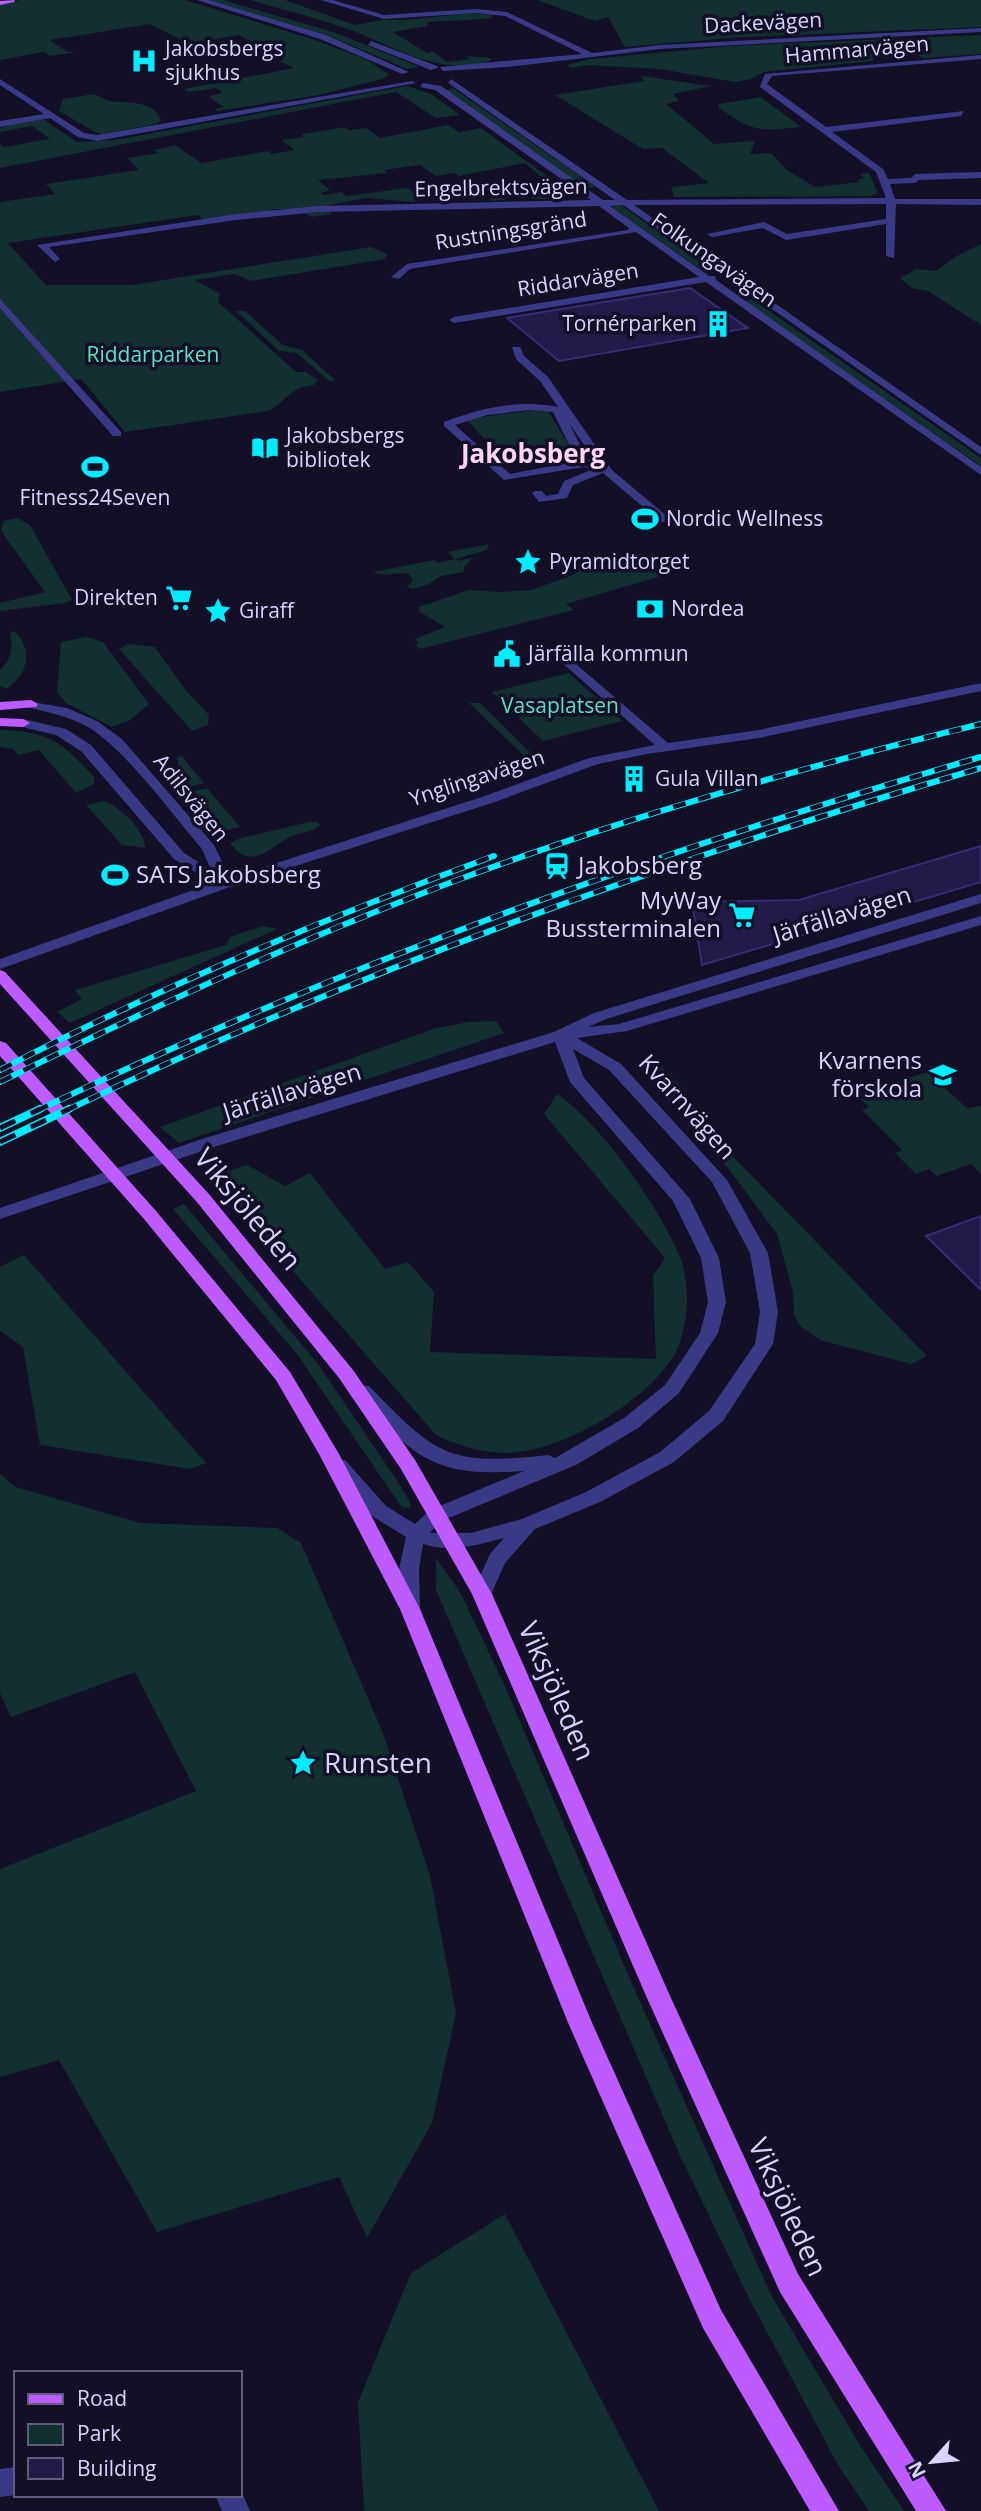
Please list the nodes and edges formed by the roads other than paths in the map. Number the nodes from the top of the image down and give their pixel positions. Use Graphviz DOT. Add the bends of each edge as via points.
graph roads {
  1 [pos="11,0"];
  2 [pos="201,0"];
  3 [pos="234,0"];
  4 [pos="325,0"];
  5 [pos="0,2"];
  6 [pos="258,7"];
  7 [pos="981,30"];
  8 [pos="366,41"];
  9 [pos="589,54"];
  10 [pos="981,57"];
  11 [pos="507,65"];
  12 [pos="439,69"];
  13 [pos="403,76"];
  14 [pos="454,79"];
  15 [pos="0,81"];
  16 [pos="412,83"];
  17 [pos="423,85"];
  18 [pos="371,88"];
  19 [pos="0,96"];
  20 [pos="22,96"];
  21 [pos="961,113"];
  22 [pos="51,115"];
  23 [pos="0,124"];
  24 [pos="824,130"];
  25 [pos="981,175"];
  26 [pos="884,182"];
  27 [pos="891,200"];
  28 [pos="981,202"];
  29 [pos="600,203"];
  30 [pos="625,203"];
  31 [pos="891,221"];
  32 [pos="634,228"];
  33 [pos="712,234"];
  34 [pos="891,256"];
  35 [pos="55,259"];
  36 [pos="729,275"];
  37 [pos="396,277"];
  38 [pos="708,278"];
  39 [pos="0,302"];
  40 [pos="454,320"];
  41 [pos="516,349"];
  42 [pos="117,434"];
  43 [pos="981,452"];
  44 [pos="600,460"];
  45 [pos="583,462"];
  46 [pos="981,472"];
  47 [pos="538,493"];
  48 [pos="665,520"];
  49 [pos="562,656"];
  50 [pos="981,687"];
  51 [pos="31,704"];
  52 [pos="0,706"];
  53 [pos="0,722"];
  54 [pos="23,723"];
  55 [pos="665,747"];
  56 [pos="225,884"];
  57 [pos="981,898"];
  58 [pos="981,920"];
  59 [pos="0,964"];
  60 [pos="0,975"];
  61 [pos="560,1035"];
  62 [pos="0,1046"];
  63 [pos="0,1214"];
  64 [pos="346,1374"];
  65 [pos="329,1454"];
  66 [pos="569,1460"];
  67 [pos="437,1515"];
  68 [pos="528,1524"];
  69 [pos="416,1534"];
  70 [pos="451,1541"];
  71 [pos="482,1594"];
  72 [pos="410,1609"];
  73 [pos="825,2511"];
  74 [pos="932,2511"];
  1 -- 5 [label="main road"];
  2 -- 13 [label="street" via="323,37"];
  3 -- 6 [label="street"];
  4 -- 9 [label="street" via="384,17 476,11 508,14"];
  7 -- 9 [label="street, Dackevägen"];
  8 -- 12 [label="street"];
  9 -- 11 [label="street, Dackevägen"];
  10 -- 24 [label="street, Hammarvägen" via="769,74 763,85"];
  11 -- 12 [label="street, Dackevägen"];
  11 -- 14 [label="street, Dackevägen"];
  12 -- 13 [label="street, Dackevägen"];
  12 -- 14 [label="street, Folkungavägen" via="453,72"];
  13 -- 16 [label="street"];
  13 -- 18 [label="street, Dackevägen"];
  14 -- 17 [label="street, Dackevägen"];
  14 -- 30 [label="street, Folkungavägen"];
  15 -- 20 [label="street"];
  16 -- 17 [label="street"];
  16 -- 18 [label="street"];
  17 -- 29 [label="street, Folkungavägen" via="438,88"];
  18 -- 22 [label="street" via="108,138 82,135"];
  19 -- 20 [label="street"];
  20 -- 22 [label="street"];
  21 -- 24 [label="street"];
  22 -- 23 [label="street"];
  24 -- 26 [label="street, Hammarvägen" via="880,171"];
  25 -- 26 [label="street"];
  26 -- 27 [label="street, Hammarvägen"];
  27 -- 28 [label="street, Engelbrektsvägen"];
  27 -- 30 [label="street, Engelbrektsvägen"];
  27 -- 31 [label="street, Hammarvägen"];
  29 -- 30 [label="street, Engelbrektsvägen"];
  29 -- 32 [label="street, Folkungavägen"];
  29 -- 35 [label="street, Engelbrektsvägen" via="303,210 43,245"];
  30 -- 36 [label="street, Folkungavägen"];
  31 -- 33 [label="street" via="786,237 764,225"];
  31 -- 34 [label="street, Hammarvägen"];
  32 -- 37 [label="street, Rustningsgränd" via="407,267"];
  32 -- 38 [label="street, Folkungavägen"];
  36 -- 38 [label="street, Riddarvägen"];
  36 -- 43 [label="street, Folkungavägen"];
  38 -- 40 [label="street, Riddarvägen"];
  38 -- 46 [label="street, Folkungavägen"];
  39 -- 42 [label="street"];
  41 -- 44 [label="street" via="544,379"];
  44 -- 45 [label="street"];
  44 -- 48 [label="street"];
  45 -- 45 [label="street" via="508,478 448,424 491,412 543,406 556,410"];
  45 -- 47 [label="street" via="600,470 568,483 563,496 543,500"];
  49 -- 55 [label="street"];
  50 -- 55 [label="street, Ynglingavägen" via="759,734"];
  51 -- 52 [label="main road"];
  51 -- 56 [label="street, Adilsvägen" via="92,724 117,742 209,848"];
  53 -- 54 [label="main road"];
  54 -- 56 [label="street, Adilsvägen" via="61,732 80,743 179,856"];
  55 -- 56 [label="street, Ynglingavägen" via="584,764"];
  56 -- 59 [label="street, Ynglingavägen"];
  57 -- 61 [label="street, Järfällavägen" via="600,1016"];
  58 -- 61 [label="street, Järfällavägen" via="621,1028"];
  60 -- 64 [label="main road, Viksjöleden" via="202,1197"];
  61 -- 63 [label="street, Järfällavägen" via="211,1142"];
  61 -- 66 [label="street" via="576,1079 681,1199 710,1258 717,1302 709,1334 672,1389 631,1423"];
  61 -- 68 [label="street, Kvarnvägen" via="615,1067 719,1180 759,1253 769,1312 764,1344 716,1416 667,1457 593,1497"];
  62 -- 65 [label="main road" via="150,1215 283,1376"];
  64 -- 66 [label="street" via="411,1439 443,1460 503,1467"];
  64 -- 67 [label="main road, Viksjöleden"];
  65 -- 69 [label="street, Kvarnvägen" via="379,1511"];
  65 -- 72 [label="main road"];
  66 -- 67 [label="street"];
  67 -- 69 [label="street"];
  67 -- 70 [label="main road, Viksjöleden"];
  68 -- 70 [label="street, Kvarnvägen"];
  68 -- 71 [label="street, Kvarnvägen" via="497,1559"];
  69 -- 70 [label="street, Kvarnvägen"];
  69 -- 72 [label="street" via="409,1559"];
  70 -- 71 [label="main road, Viksjöleden"];
  71 -- 74 [label="main road, Viksjöleden" via="789,2283"];
  72 -- 73 [label="main road" via="580,2025 712,2319"];
}
